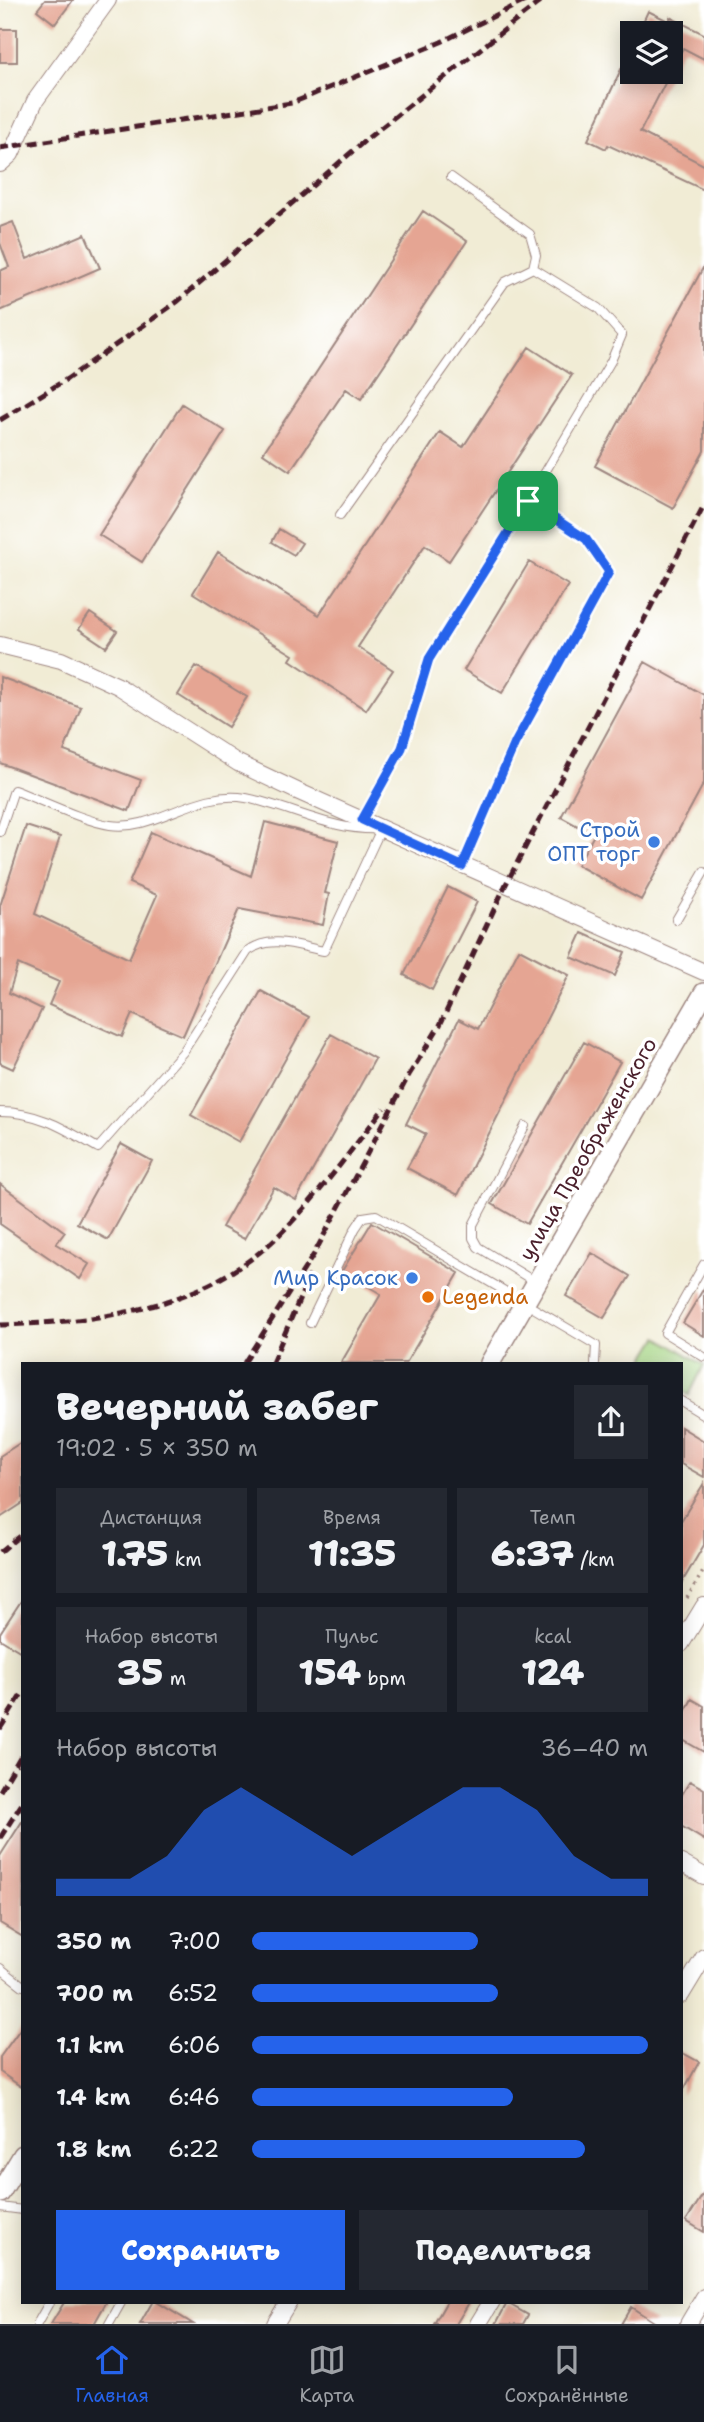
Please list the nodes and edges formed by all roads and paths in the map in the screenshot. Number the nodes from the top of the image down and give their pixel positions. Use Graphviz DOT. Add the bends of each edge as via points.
graph roads {
  1 [pos="108,0"];
  2 [pos="0,163"];
  3 [pos="451,177"];
  4 [pos="533,268"];
  5 [pos="528,501"];
  6 [pos="340,515"];
  7 [pos="0,645"];
  8 [pos="362,820"];
  9 [pos="381,829"];
  10 [pos="0,832"];
  11 [pos="462,866"];
  12 [pos="704,872"];
  13 [pos="677,920"];
  14 [pos="704,972"];
  15 [pos="704,993"];
  16 [pos="0,1112"];
  17 [pos="525,1126"];
  18 [pos="704,1264"];
  19 [pos="537,1283"];
  20 [pos="526,1303"];
  21 [pos="310,1323"];
  22 [pos="704,1357"];
  23 [pos="491,1362"];
  24 [pos="595,1362"];
  25 [pos="683,1402"];
  26 [pos="704,1415"];
  27 [pos="704,1570"];
  28 [pos="687,1600"];
  29 [pos="704,1606"];
  30 [pos="683,1641"];
  31 [pos="683,1864"];
  32 [pos="704,1876"];
  33 [pos="704,1957"];
  34 [pos="0,1968"];
  35 [pos="4,1975"];
  36 [pos="21,1985"];
  37 [pos="683,1992"];
  38 [pos="21,2158"];
  39 [pos="0,2193"];
  40 [pos="0,2207"];
  41 [pos="21,2210"];
  42 [pos="704,2297"];
  43 [pos="48,2304"];
  44 [pos="120,2304"];
  45 [pos="287,2304"];
  46 [pos="490,2304"];
  47 [pos="37,2324"];
  48 [pos="109,2324"];
  49 [pos="275,2324"];
  50 [pos="478,2324"];
  51 [pos="688,2324"];
  1 -- 2 [label="street" via="36,101 11,154"];
  3 -- 4 [label="lane" via="530,234 536,255"];
  4 -- 5 [label="lane" via="598,307 622,335"];
  4 -- 6 [label="lane" via="505,282"];
  5 -- 8 [label="lane" via="429,659 402,748"];
  5 -- 11 [label="lane" via="586,539 609,572 515,743"];
  7 -- 8 [label="street" via="61,660 118,686 238,762"];
  8 -- 9 [label="street"];
  9 -- 10 [label="lane" via="356,831 246,798 222,796 198,800 147,820 111,825 14,790"];
  9 -- 11 [label="street"];
  9 -- 16 [label="lane" via="324,951 279,942 248,951 184,1052 97,1149 46,1118"];
  11 -- 14 [label="street"];
  12 -- 13 [label="lane"];
  15 -- 19 [label="street, улица Преображенского"];
  17 -- 19 [label="lane" via="473,1225 473,1238 478,1247"];
  18 -- 22 [label="lane" via="665,1334"];
  19 -- 20 [label="street, улица Преображенского"];
  20 -- 21 [label="lane" via="376,1215 363,1217 355,1229"];
  20 -- 23 [label="street, улица Преображенского"];
  20 -- 24 [label="lane" via="596,1345"];
  25 -- 26 [label="lane"];
  27 -- 28 [label="path"];
  29 -- 30 [label="street"];
  31 -- 32 [label="street"];
  33 -- 37 [label="street"];
  34 -- 35 [label="lane"];
  35 -- 36 [label="lane"];
  38 -- 39 [label="street"];
  40 -- 41 [label="lane"];
  42 -- 51 [label="street"];
  43 -- 47 [label="lane"];
  44 -- 48 [label="lane"];
  45 -- 49 [label="street"];
  46 -- 50 [label="street"];
}
